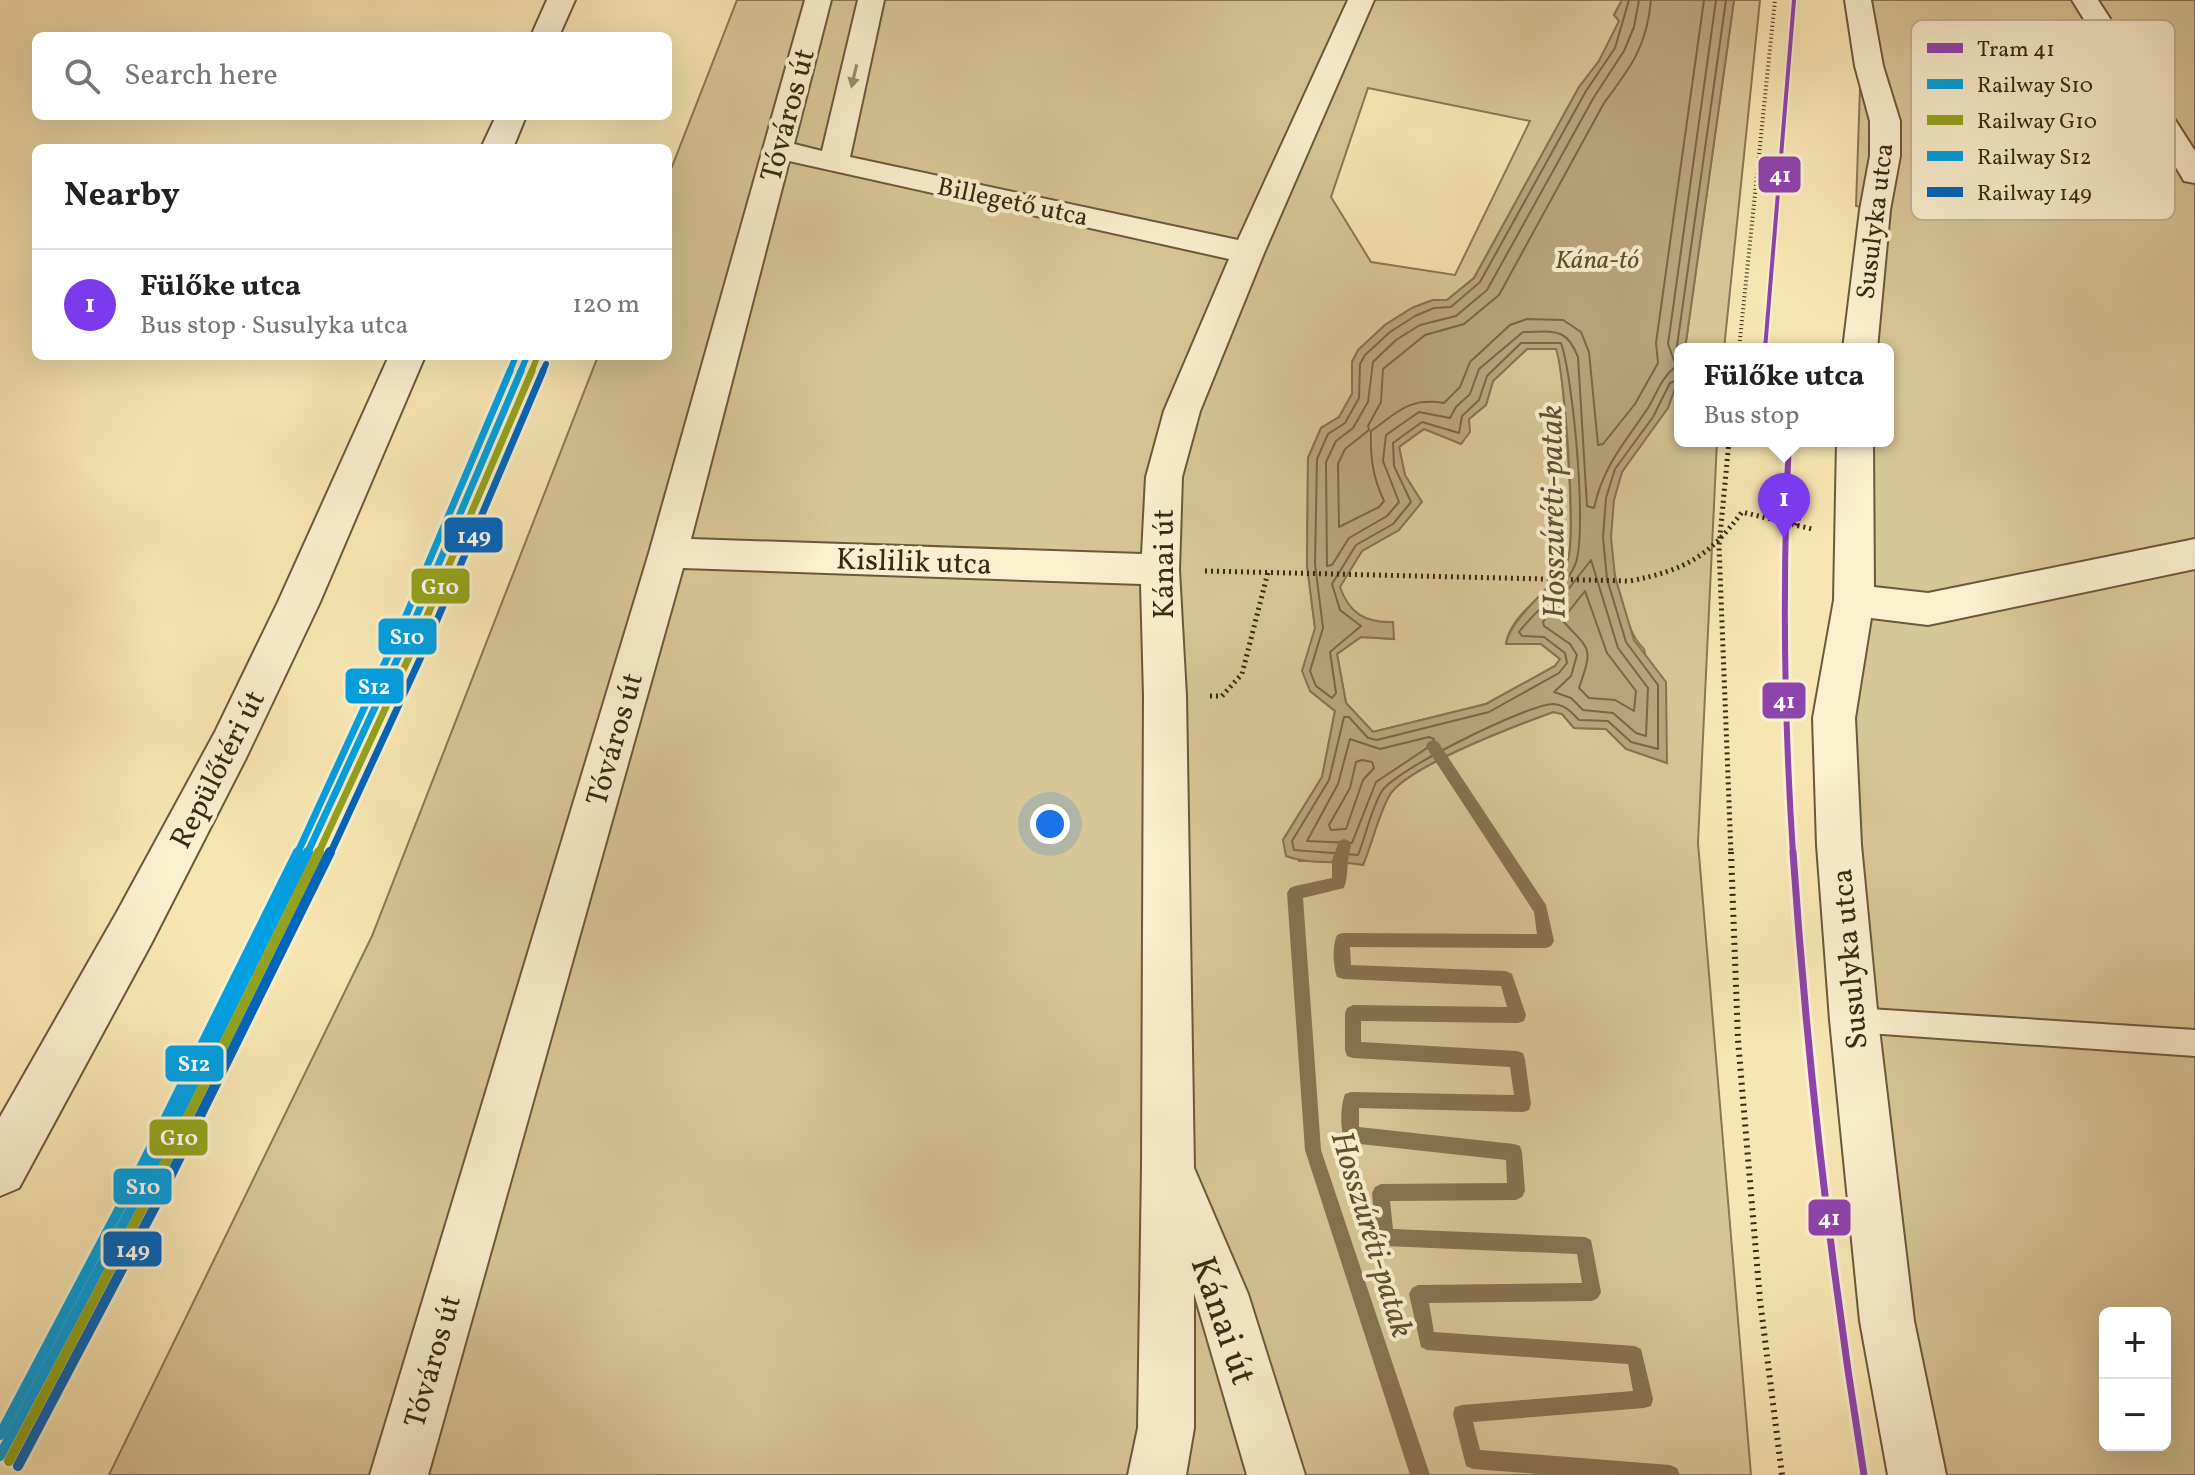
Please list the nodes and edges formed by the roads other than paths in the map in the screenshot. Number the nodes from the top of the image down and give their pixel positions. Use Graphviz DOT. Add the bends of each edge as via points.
graph roads {
  1 [pos="561,0"];
  2 [pos="818,0"];
  3 [pos="871,0"];
  4 [pos="1361,0"];
  5 [pos="1858,0"];
  6 [pos="2085,0"];
  7 [pos="2098,20"];
  8 [pos="547,32"];
  9 [pos="509,120"];
  10 [pos="2175,142"];
  11 [pos="499,144"];
  12 [pos="778,150"];
  13 [pos="834,163"];
  14 [pos="2195,174"];
  15 [pos="1248,253"];
  16 [pos="1861,343"];
  17 [pos="405,360"];
  18 [pos="1855,447"];
  19 [pos="668,553"];
  20 [pos="2195,554"];
  21 [pos="1160,570"];
  22 [pos="1854,600"];
  23 [pos="1854,1020"];
  24 [pos="2195,1043"];
  25 [pos="1168,1167"];
  26 [pos="0,1169"];
  27 [pos="399,1475"];
  28 [pos="1157,1475"];
  29 [pos="1276,1475"];
  30 [pos="1917,1475"];
  1 -- 8 [label="street"];
  2 -- 12 [label="street, Tóváros út"];
  3 -- 13 [label="street, one-way"];
  4 -- 15 [label="street, Kánai út"];
  5 -- 16 [label="street, Susulyka utca" via="1885,121"];
  6 -- 7 [label="street"];
  9 -- 11 [label="street"];
  10 -- 14 [label="street"];
  12 -- 13 [label="street, Billegető utca"];
  12 -- 19 [label="street, Tóváros út"];
  13 -- 15 [label="street, Billegető utca"];
  15 -- 21 [label="street, Kánai út" via="1182,411 1167,464"];
  17 -- 26 [label="street, Repülőtéri út" via="313,573 187,830"];
  18 -- 22 [label="street, Susulyka utca"];
  19 -- 21 [label="street, Kislilik utca"];
  19 -- 27 [label="street, Tóváros út"];
  20 -- 22 [label="street" via="1928,609"];
  21 -- 25 [label="street, Kánai út"];
  22 -- 23 [label="street, Susulyka utca" via="1834,718"];
  23 -- 24 [label="lane"];
  23 -- 30 [label="street, Susulyka utca" via="1887,1321"];
  25 -- 28 [label="street, Kánai út" via="1166,1428"];
  25 -- 29 [label="street, Kánai út" via="1221,1294"];
}
